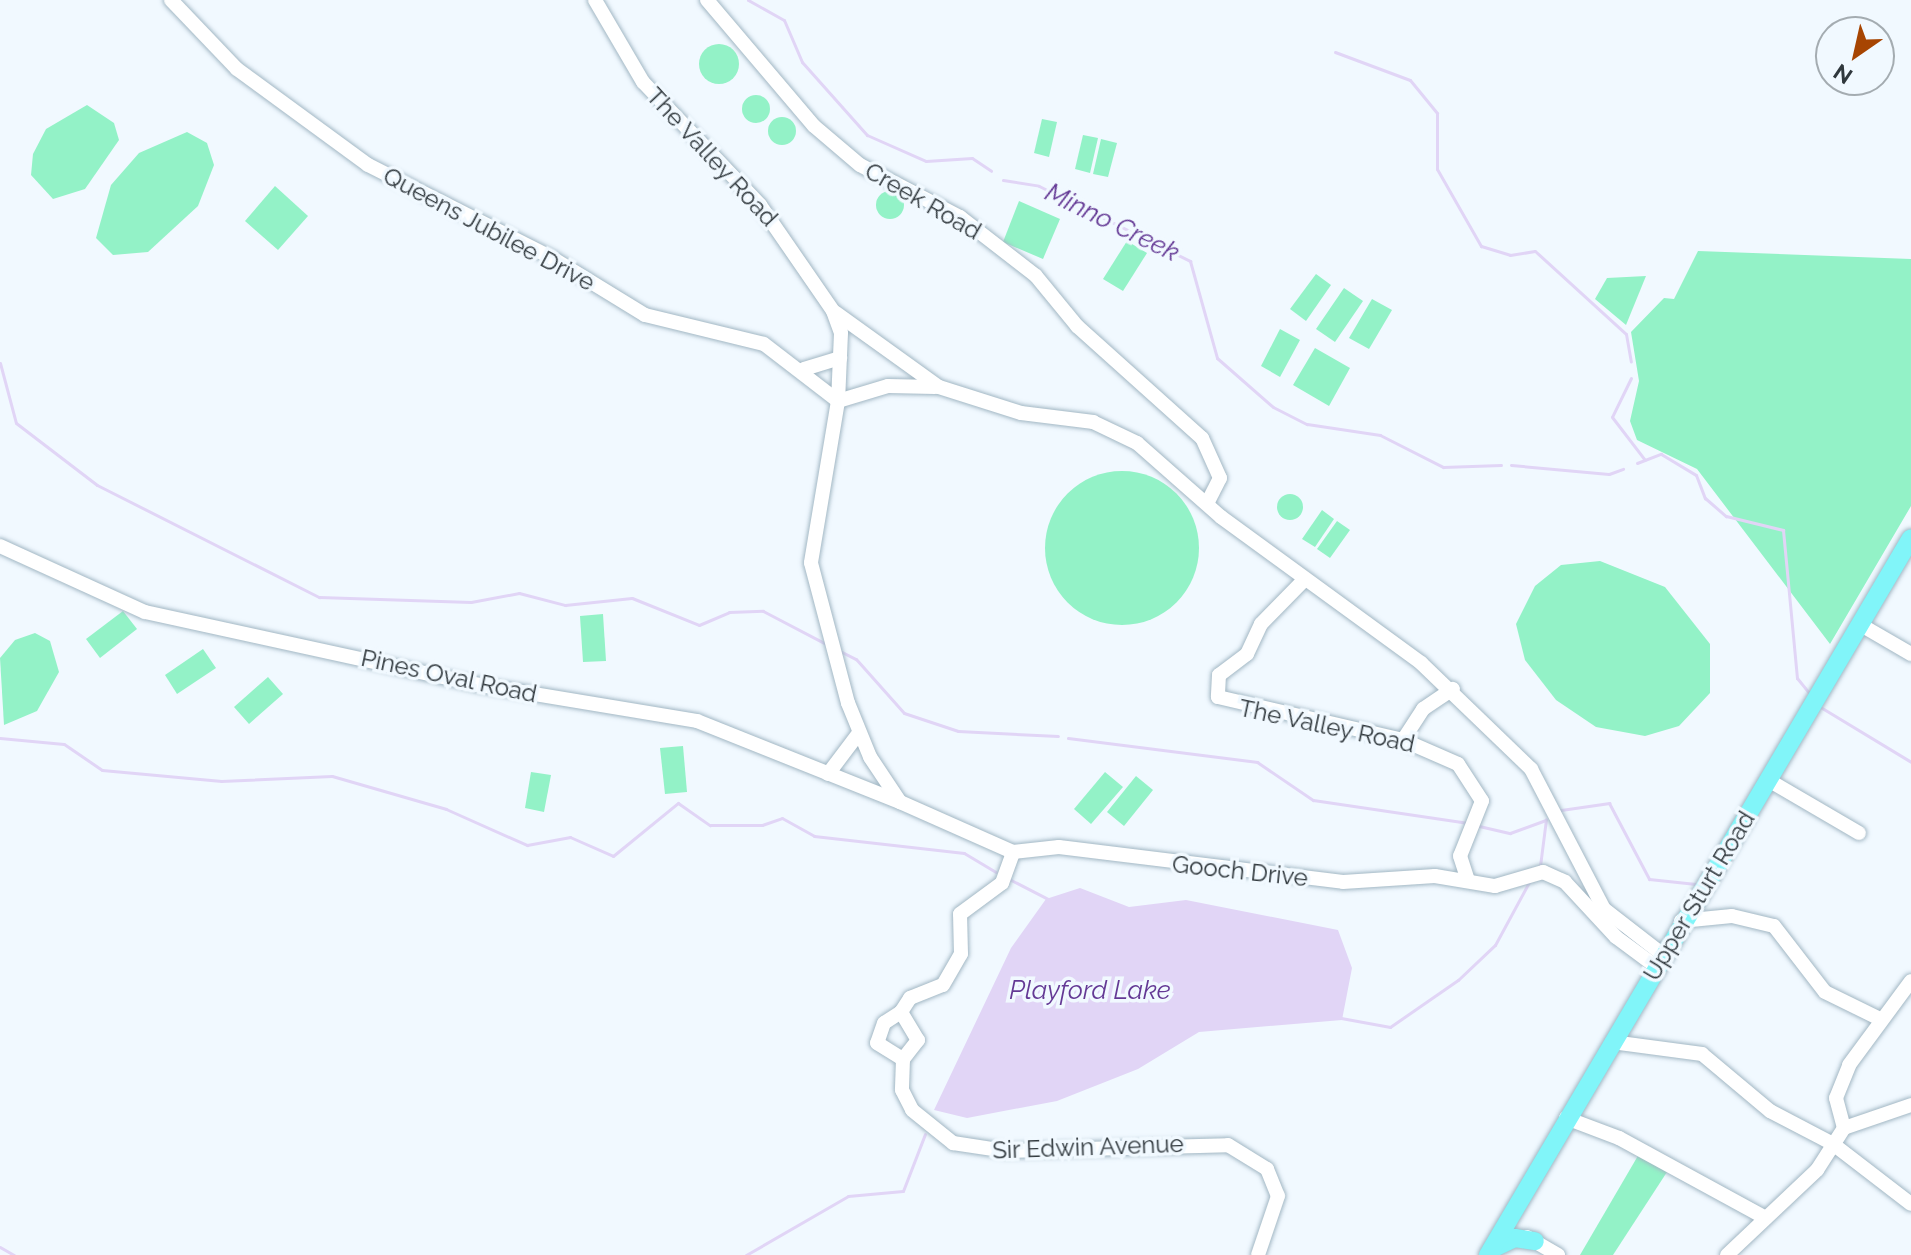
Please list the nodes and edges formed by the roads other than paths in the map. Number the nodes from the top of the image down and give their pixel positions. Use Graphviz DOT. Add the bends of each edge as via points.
graph roads {
  1 [pos="171,0"];
  2 [pos="595,0"];
  3 [pos="707,0"];
  4 [pos="833,311"];
  5 [pos="840,358"];
  6 [pos="804,369"];
  7 [pos="939,387"];
  8 [pos="838,401"];
  9 [pos="1207,503"];
  10 [pos="1911,538"];
  11 [pos="0,546"];
  12 [pos="1305,579"];
  13 [pos="1861,625"];
  14 [pos="1911,654"];
  15 [pos="1453,689"];
  16 [pos="859,733"];
  17 [pos="1403,740"];
  18 [pos="828,774"];
  19 [pos="1770,781"];
  20 [pos="900,802"];
  21 [pos="1859,833"];
  22 [pos="1013,852"];
  23 [pos="1468,880"];
  24 [pos="1681,921"];
  25 [pos="1659,960"];
  26 [pos="1911,981"];
  27 [pos="901,1012"];
  28 [pos="1878,1018"];
  29 [pos="1612,1042"];
  30 [pos="903,1059"];
  31 [pos="1911,1105"];
  32 [pos="1566,1118"];
  33 [pos="1844,1128"];
  34 [pos="1833,1144"];
  35 [pos="1911,1204"];
  36 [pos="1764,1217"];
  37 [pos="1506,1224"];
  38 [pos="1535,1241"];
  39 [pos="1489,1253"];
  40 [pos="1258,1255"];
  41 [pos="1558,1255"];
  42 [pos="1727,1255"];
  1 -- 6 [label="street, Queens Jubilee Drive" via="237,69 368,165 529,245 645,315 764,344"];
  2 -- 4 [label="street, The Valley Road" via="643,82 760,205"];
  3 -- 9 [label="street, Creek Road" via="814,126 860,165 960,217 1036,276 1077,326 1202,438 1220,478"];
  4 -- 5 [label="street, The Valley Road"];
  4 -- 7 [label="street, The Valley Road"];
  5 -- 6 [label="street"];
  5 -- 8 [label="street, The Valley Road"];
  6 -- 8 [label="street, Queens Jubilee Drive"];
  7 -- 8 [label="street, The Valley Road" via="888,386"];
  7 -- 9 [label="street, The Valley Road" via="1021,413 1093,422 1137,443"];
  8 -- 16 [label="street" via="811,563 826,638"];
  9 -- 12 [label="street, The Valley Road"];
  10 -- 13 [label="main road, Upper Sturt Road"];
  11 -- 18 [label="street, Pines Oval Road" via="178,621 697,721"];
  12 -- 15 [label="street, The Valley Road"];
  12 -- 17 [label="street, The Valley Road" via="1261,624 1247,654 1219,675 1218,697"];
  13 -- 14 [label="street"];
  13 -- 19 [label="main road, Upper Sturt Road"];
  15 -- 17 [label="street" via="1423,709"];
  15 -- 25 [label="street, The Valley Road" via="1531,769 1604,909"];
  16 -- 18 [label="street"];
  16 -- 20 [label="street"];
  17 -- 23 [label="street, The Valley Road" via="1458,764 1481,789 1460,856"];
  18 -- 20 [label="street, Pines Oval Road"];
  19 -- 21 [label="street"];
  19 -- 24 [label="main road, Upper Sturt Road"];
  20 -- 22 [label="street, Pines Oval Road"];
  22 -- 23 [label="street, Gooch Drive" via="1059,847 1343,882"];
  22 -- 27 [label="street" via="1002,883 960,914 961,954 943,985 910,998"];
  23 -- 25 [label="street, Gooch Drive" via="1495,886 1555,875"];
  24 -- 25 [label="main road, Upper Sturt Road"];
  24 -- 28 [label="street" via="1732,916 1774,926 1825,992"];
  25 -- 29 [label="main road, Upper Sturt Road"];
  26 -- 28 [label="street"];
  27 -- 30 [label="street, Sir Edwin Avenue" via="918,1040"];
  27 -- 30 [label="street" via="884,1023 877,1043"];
  28 -- 33 [label="street" via="1836,1098"];
  29 -- 32 [label="main road, Upper Sturt Road"];
  29 -- 34 [label="street" via="1702,1054 1770,1111"];
  30 -- 40 [label="street, Sir Edwin Avenue" via="902,1090 912,1110 968,1149 1211,1142 1251,1155 1278,1196"];
  31 -- 33 [label="street"];
  32 -- 36 [label="street" via="1619,1138"];
  32 -- 37 [label="main road, Upper Sturt Road"];
  33 -- 34 [label="street"];
  34 -- 35 [label="street"];
  34 -- 36 [label="street" via="1817,1170"];
  36 -- 42 [label="street"];
  37 -- 38 [label="street"];
  37 -- 39 [label="main road, Upper Sturt Road"];
  38 -- 39 [label="main road" via="1515,1238"];
  38 -- 41 [label="street"];
}
